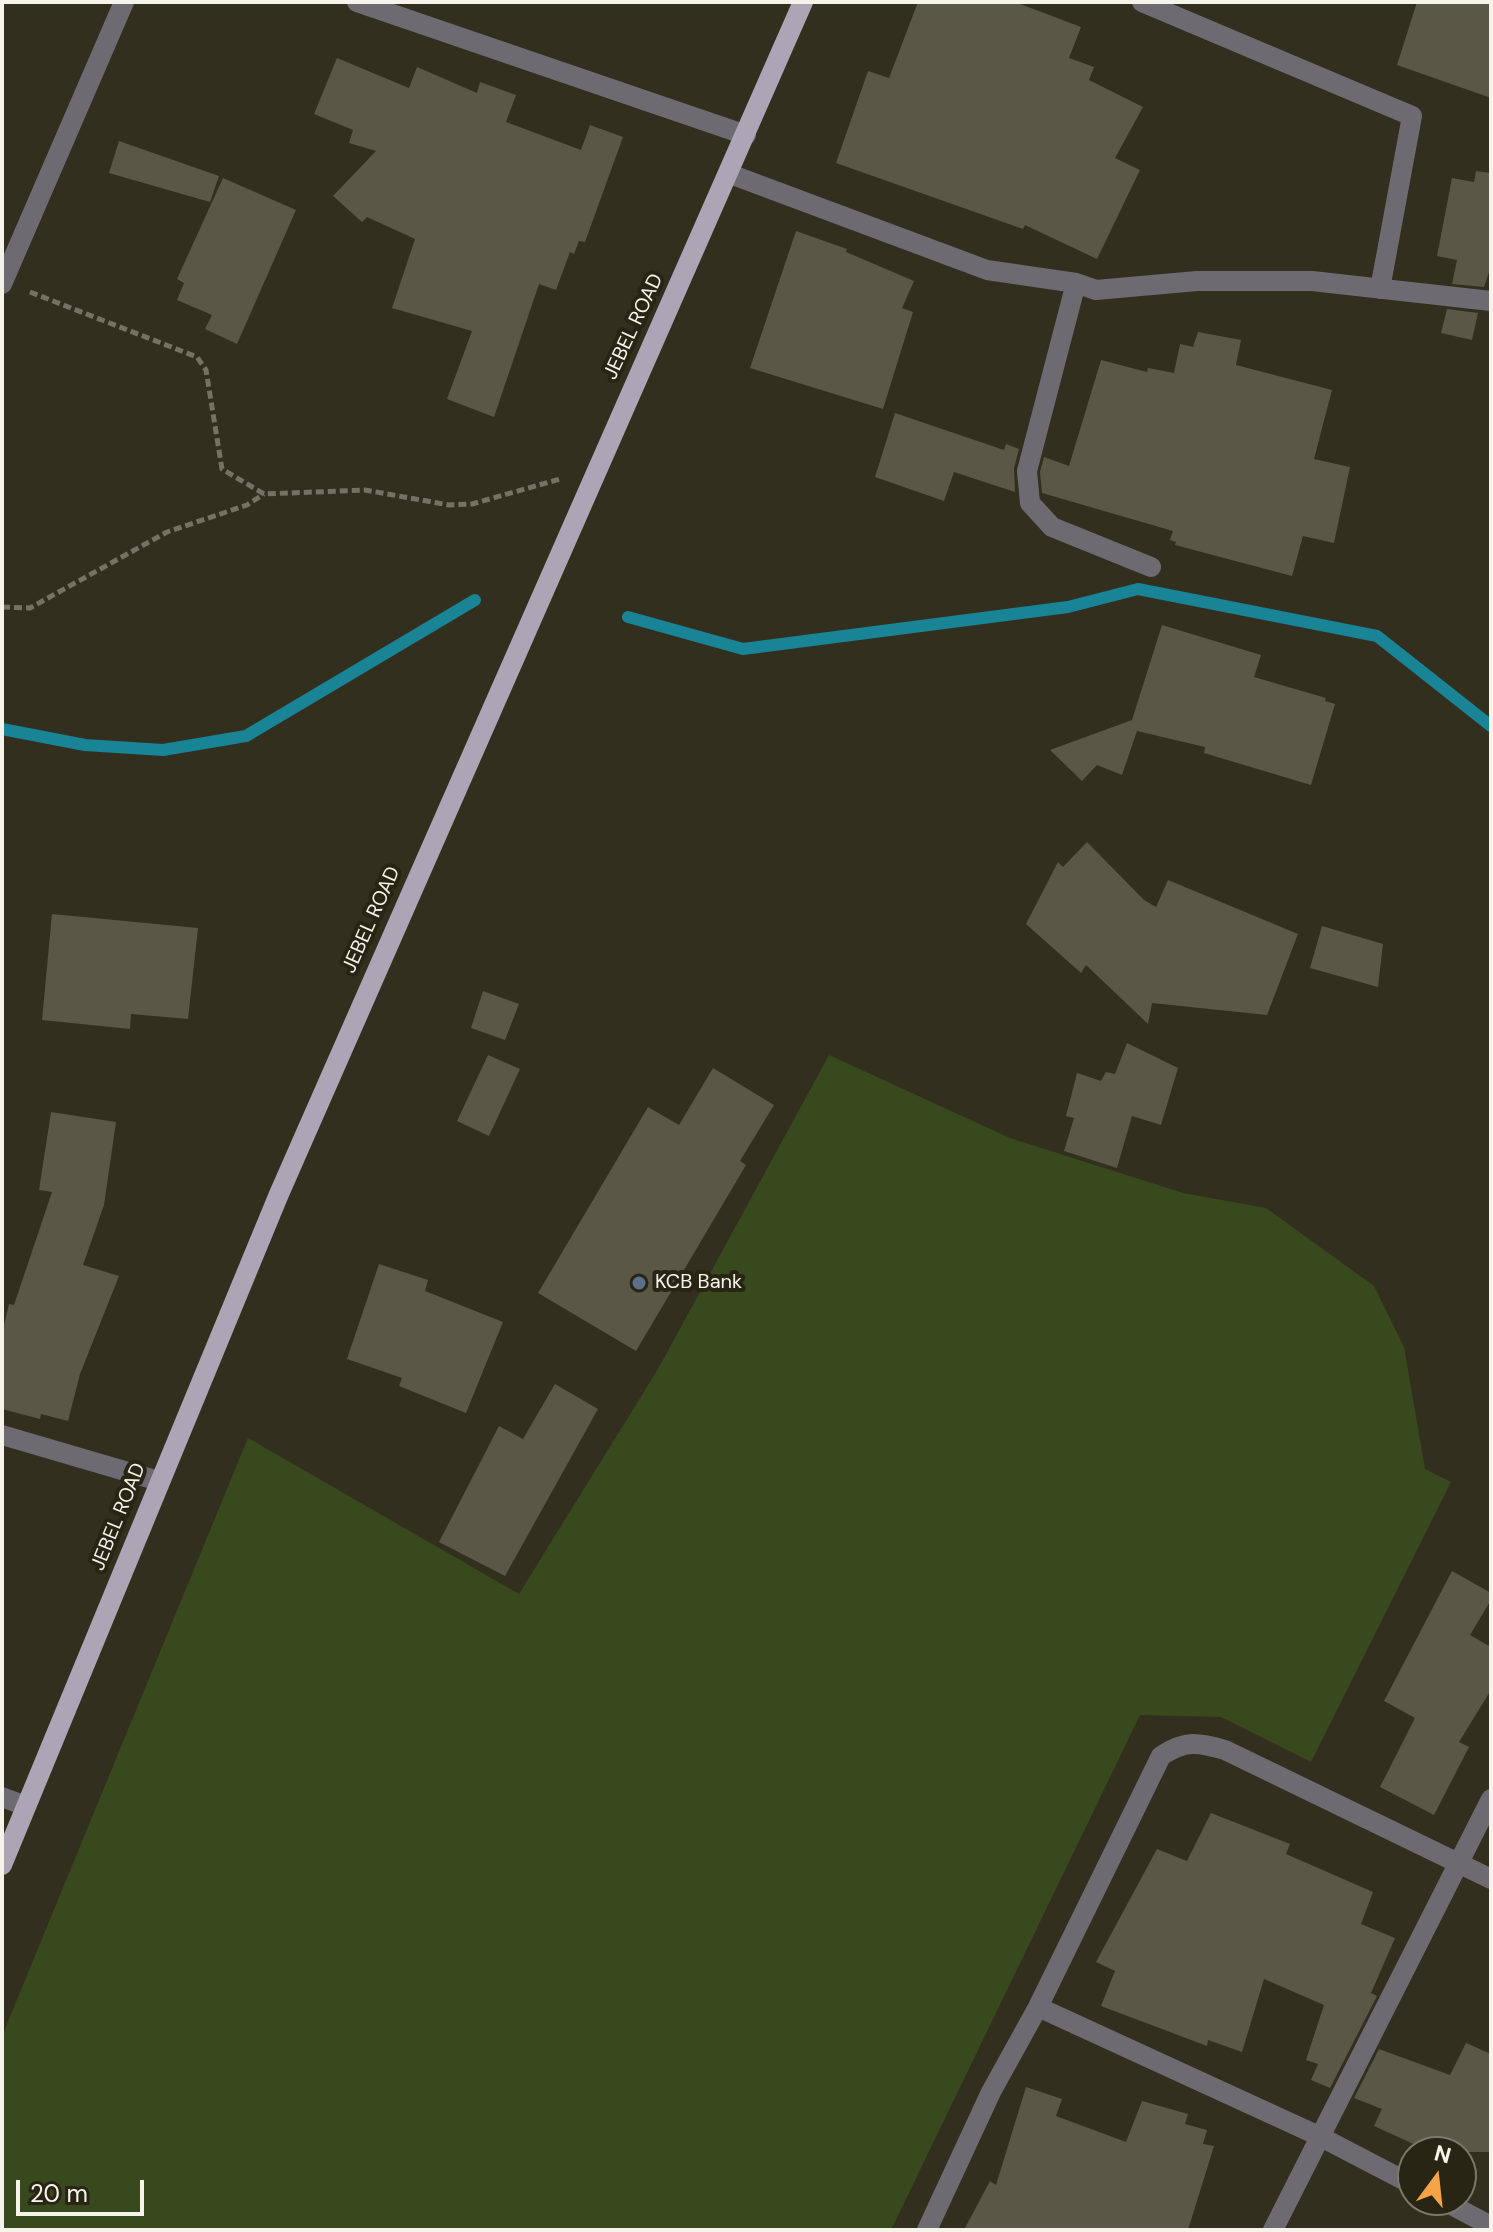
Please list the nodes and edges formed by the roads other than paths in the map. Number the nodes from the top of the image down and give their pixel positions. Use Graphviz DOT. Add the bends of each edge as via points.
graph roads {
  1 [pos="124,2"];
  2 [pos="357,2"];
  3 [pos="803,2"];
  4 [pos="1142,2"];
  5 [pos="746,135"];
  6 [pos="730,174"];
  7 [pos="2,283"];
  8 [pos="1076,283"];
  9 [pos="1380,289"];
  10 [pos="1491,301"];
  11 [pos="1151,567"];
  12 [pos="2,1435"];
  13 [pos="159,1481"];
  14 [pos="2,1797"];
  15 [pos="1491,1799"];
  16 [pos="26,1806"];
  17 [pos="1456,1863"];
  18 [pos="2,1865"];
  19 [pos="1491,1879"];
  20 [pos="1038,2007"];
  21 [pos="1319,2136"];
  22 [pos="1397,2177"];
  23 [pos="1472,2216"];
  24 [pos="1491,2226"];
  25 [pos="927,2230"];
  26 [pos="1273,2230"];
  1 -- 7 [label="street"];
  2 -- 5 [label="street"];
  3 -- 5 [label="main road, JEBEL ROAD"];
  4 -- 9 [label="street" via="1412,116"];
  5 -- 6 [label="main road, JEBEL ROAD"];
  6 -- 8 [label="street" via="987,270"];
  6 -- 13 [label="main road, JEBEL ROAD" via="596,468"];
  8 -- 9 [label="street" via="1096,290 1197,281 1312,281"];
  8 -- 11 [label="street" via="1027,471 1030,503 1052,527"];
  9 -- 10 [label="street"];
  12 -- 13 [label="street"];
  13 -- 16 [label="main road, JEBEL ROAD"];
  14 -- 16 [label="street"];
  15 -- 17 [label="street"];
  16 -- 18 [label="main road, JEBEL ROAD"];
  17 -- 19 [label="street"];
  17 -- 20 [label="street" via="1225,1750 1180,1743 1161,1756"];
  17 -- 21 [label="street"];
  20 -- 21 [label="street"];
  20 -- 25 [label="street" via="991,2092"];
  21 -- 22 [label="street"];
  21 -- 26 [label="street"];
  23 -- 24 [label="street"];
}
